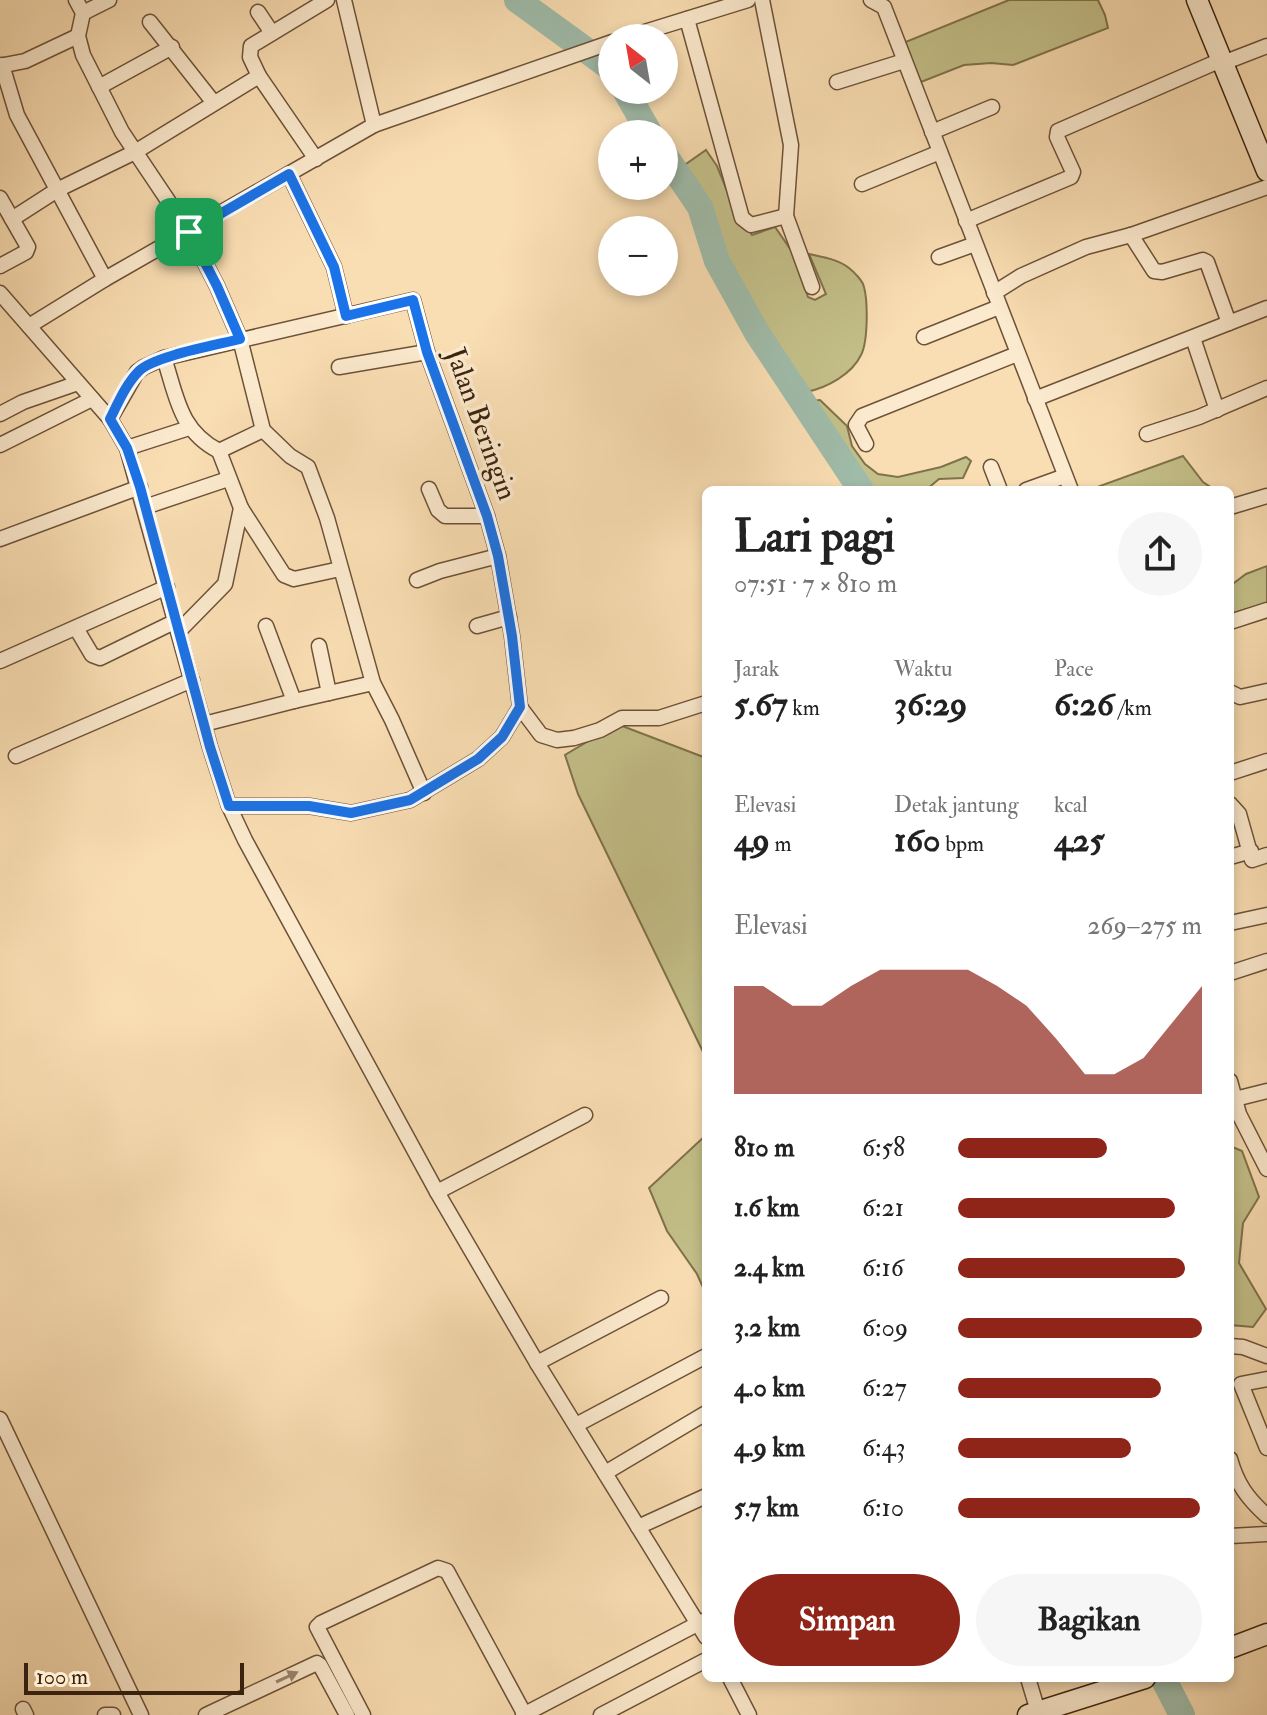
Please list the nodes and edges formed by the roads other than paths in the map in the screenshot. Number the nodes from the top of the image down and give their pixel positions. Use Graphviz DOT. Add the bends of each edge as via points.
graph roads {
  1 [pos="109,0"];
  2 [pos="327,0"];
  3 [pos="344,0"];
  4 [pos="748,0"];
  5 [pos="762,0"];
  6 [pos="871,0"];
  7 [pos="1197,0"];
  8 [pos="79,6"];
  9 [pos="258,12"];
  10 [pos="687,19"];
  11 [pos="150,22"];
  12 [pos="671,24"];
  13 [pos="272,33"];
  14 [pos="78,36"];
  15 [pos="1267,46"];
  16 [pos="172,47"];
  17 [pos="598,47"];
  18 [pos="904,61"];
  19 [pos="1222,61"];
  20 [pos="1,66"];
  21 [pos="259,76"];
  22 [pos="837,82"];
  23 [pos="99,87"];
  24 [pos="214,103"];
  25 [pos="992,107"];
  26 [pos="374,125"];
  27 [pos="932,132"];
  28 [pos="135,152"];
  29 [pos="940,152"];
  30 [pos="316,159"];
  31 [pos="1267,171"];
  32 [pos="289,174"];
  33 [pos="862,184"];
  34 [pos="1267,187"];
  35 [pos="57,190"];
  36 [pos="0,198"];
  37 [pos="786,216"];
  38 [pos="12,219"];
  39 [pos="966,221"];
  40 [pos="189,232"];
  41 [pos="1131,235"];
  42 [pos="975,244"];
  43 [pos="939,257"];
  44 [pos="0,266"];
  45 [pos="105,279"];
  46 [pos="812,287"];
  47 [pos="0,293"];
  48 [pos="996,300"];
  49 [pos="1267,308"];
  50 [pos="346,316"];
  51 [pos="1229,323"];
  52 [pos="29,326"];
  53 [pos="924,337"];
  54 [pos="1193,338"];
  55 [pos="240,339"];
  56 [pos="427,352"];
  57 [pos="1017,354"];
  58 [pos="164,358"];
  59 [pos="339,367"];
  60 [pos="78,383"];
  61 [pos="1267,388"];
  62 [pos="92,399"];
  63 [pos="1035,399"];
  64 [pos="1217,410"];
  65 [pos="0,414"];
  66 [pos="110,419"];
  67 [pos="189,428"];
  68 [pos="263,430"];
  69 [pos="1147,434"];
  70 [pos="866,444"];
  71 [pos="0,445"];
  72 [pos="127,448"];
  73 [pos="219,451"];
  74 [pos="991,467"];
  75 [pos="228,479"];
  76 [pos="1068,483"];
  77 [pos="998,486"];
  78 [pos="140,487"];
  79 [pos="429,489"];
  80 [pos="1267,496"];
  81 [pos="1234,506"];
  82 [pos="145,507"];
  83 [pos="241,508"];
  84 [pos="487,516"];
  85 [pos="0,539"];
  86 [pos="498,556"];
  87 [pos="340,569"];
  88 [pos="417,580"];
  89 [pos="167,587"];
  90 [pos="1267,610"];
  91 [pos="509,617"];
  92 [pos="1234,621"];
  93 [pos="177,626"];
  94 [pos="266,626"];
  95 [pos="477,626"];
  96 [pos="76,628"];
  97 [pos="319,646"];
  98 [pos="0,661"];
  99 [pos="192,680"];
  100 [pos="373,683"];
  101 [pos="1267,691"];
  102 [pos="329,693"];
  103 [pos="1234,694"];
  104 [pos="294,701"];
  105 [pos="702,704"];
  106 [pos="520,707"];
  107 [pos="204,724"];
  108 [pos="16,756"];
  109 [pos="1267,761"];
  110 [pos="1234,772"];
  111 [pos="424,793"];
  112 [pos="229,806"];
  113 [pos="1234,814"];
  114 [pos="1251,851"];
  115 [pos="1267,855"];
  116 [pos="1234,856"];
  117 [pos="1267,915"];
  118 [pos="1234,922"];
  119 [pos="1267,961"];
  120 [pos="1234,972"];
  121 [pos="1267,1091"];
  122 [pos="1234,1095"];
  123 [pos="1235,1099"];
  124 [pos="585,1115"];
  125 [pos="1267,1169"];
  126 [pos="437,1192"];
  127 [pos="661,1298"];
  128 [pos="1234,1346"];
  129 [pos="1267,1356"];
  130 [pos="702,1358"];
  131 [pos="537,1363"];
  132 [pos="1267,1379"];
  133 [pos="1235,1388"];
  134 [pos="702,1415"];
  135 [pos="0,1419"];
  136 [pos="576,1425"];
  137 [pos="1267,1448"];
  138 [pos="605,1473"];
  139 [pos="1234,1475"];
  140 [pos="702,1498"];
  141 [pos="1267,1516"];
  142 [pos="638,1527"];
  143 [pos="1267,1534"];
  144 [pos="1234,1536"];
  145 [pos="702,1622"];
  146 [pos="1267,1634"];
  147 [pos="1234,1646"];
  148 [pos="702,1662"];
  149 [pos="732,1682"];
  150 [pos="1029,1682"];
  151 [pos="1133,1682"];
  152 [pos="1035,1714"];
  153 [pos="105,1715"];
  154 [pos="113,1715"];
  155 [pos="141,1715"];
  156 [pos="206,1715"];
  157 [pos="347,1715"];
  158 [pos="363,1715"];
  159 [pos="524,1715"];
  160 [pos="601,1715"];
  161 [pos="749,1715"];
  1 -- 8 [label="street"];
  2 -- 13 [label="street"];
  3 -- 26 [label="street"];
  4 -- 10 [label="street"];
  5 -- 37 [label="street" via="791,145"];
  6 -- 18 [label="street" via="884,7"];
  7 -- 19 [label="main road"];
  8 -- 14 [label="street"];
  9 -- 13 [label="street"];
  10 -- 12 [label="street"];
  10 -- 37 [label="street" via="742,218 751,225"];
  11 -- 16 [label="street"];
  13 -- 21 [label="street" via="249,51"];
  14 -- 20 [label="street" via="25,61"];
  14 -- 23 [label="street"];
  15 -- 19 [label="street"];
  16 -- 23 [label="street"];
  16 -- 24 [label="street"];
  17 -- 26 [label="street"];
  18 -- 22 [label="street"];
  18 -- 27 [label="street"];
  19 -- 31 [label="main road"];
  19 -- 39 [label="street" via="1058,131 1071,177"];
  20 -- 35 [label="street" via="17,115"];
  21 -- 24 [label="street"];
  21 -- 30 [label="street"];
  23 -- 28 [label="street"];
  24 -- 28 [label="street"];
  25 -- 27 [label="street"];
  26 -- 30 [label="street"];
  27 -- 29 [label="street"];
  28 -- 35 [label="street"];
  28 -- 40 [label="street"];
  29 -- 33 [label="street"];
  29 -- 39 [label="street"];
  30 -- 32 [label="street"];
  32 -- 40 [label="street"];
  32 -- 50 [label="street" via="334,267"];
  34 -- 41 [label="street"];
  35 -- 38 [label="street"];
  35 -- 45 [label="street"];
  36 -- 38 [label="street"];
  37 -- 46 [label="street"];
  38 -- 44 [label="street" via="28,247"];
  39 -- 42 [label="street"];
  40 -- 45 [label="street"];
  40 -- 55 [label="street"];
  41 -- 48 [label="street" via="1086,247 1021,276"];
  41 -- 51 [label="street" via="1151,270 1207,262"];
  42 -- 43 [label="street"];
  42 -- 48 [label="street"];
  45 -- 52 [label="street"];
  47 -- 52 [label="street"];
  48 -- 53 [label="street"];
  48 -- 57 [label="street"];
  49 -- 51 [label="street"];
  50 -- 55 [label="street, Jalan Beringin"];
  50 -- 56 [label="street, Jalan Beringin" via="413,300"];
  51 -- 54 [label="street"];
  52 -- 60 [label="street"];
  54 -- 63 [label="street"];
  54 -- 64 [label="street"];
  55 -- 58 [label="street, Jalan Beringin"];
  55 -- 68 [label="street"];
  56 -- 59 [label="street"];
  56 -- 84 [label="street, Jalan Beringin"];
  57 -- 63 [label="street"];
  57 -- 70 [label="street" via="862,416 856,425"];
  58 -- 66 [label="street, Jalan Beringin" via="137,372"];
  58 -- 67 [label="street"];
  60 -- 62 [label="street"];
  60 -- 65 [label="street"];
  61 -- 64 [label="street"];
  62 -- 66 [label="street"];
  62 -- 71 [label="street"];
  63 -- 76 [label="street"];
  64 -- 69 [label="street"];
  66 -- 72 [label="street"];
  67 -- 72 [label="street"];
  67 -- 73 [label="street"];
  68 -- 73 [label="street"];
  68 -- 87 [label="street" via="308,467"];
  72 -- 78 [label="street"];
  73 -- 75 [label="street"];
  74 -- 77 [label="street"];
  75 -- 82 [label="street"];
  75 -- 83 [label="street"];
  78 -- 82 [label="street"];
  78 -- 85 [label="street"];
  79 -- 84 [label="street" via="445,516"];
  80 -- 81 [label="street"];
  82 -- 89 [label="street"];
  83 -- 87 [label="street" via="287,577"];
  83 -- 93 [label="street" via="225,584"];
  84 -- 86 [label="street, Jalan Beringin"];
  86 -- 88 [label="street"];
  86 -- 91 [label="street, Jalan Beringin"];
  87 -- 100 [label="street"];
  89 -- 93 [label="street"];
  89 -- 96 [label="street"];
  90 -- 92 [label="street"];
  91 -- 95 [label="street"];
  91 -- 106 [label="street, Jalan Beringin"];
  93 -- 96 [label="street" via="100,658 92,655"];
  93 -- 99 [label="street"];
  94 -- 104 [label="street"];
  96 -- 98 [label="street"];
  97 -- 102 [label="street"];
  99 -- 107 [label="street"];
  99 -- 108 [label="street"];
  100 -- 102 [label="street"];
  100 -- 111 [label="street"];
  101 -- 103 [label="street"];
  102 -- 104 [label="street"];
  104 -- 107 [label="street"];
  105 -- 106 [label="street" via="659,718 622,718 600,730 557,740 541,735"];
  106 -- 111 [label="street" via="502,737 478,759"];
  107 -- 112 [label="street"];
  109 -- 110 [label="street"];
  111 -- 112 [label="street" via="351,813 309,806"];
  112 -- 126 [label="street"];
  113 -- 114 [label="street"];
  114 -- 115 [label="street" via="1252,860"];
  114 -- 116 [label="street"];
  117 -- 118 [label="street"];
  119 -- 120 [label="street"];
  121 -- 123 [label="street"];
  122 -- 123 [label="street"];
  123 -- 125 [label="street"];
  124 -- 126 [label="street"];
  126 -- 131 [label="street"];
  127 -- 131 [label="street"];
  128 -- 129 [label="street"];
  130 -- 136 [label="street"];
  131 -- 136 [label="street"];
  132 -- 133 [label="street"];
  133 -- 137 [label="street"];
  134 -- 138 [label="street"];
  135 -- 155 [label="street"];
  136 -- 138 [label="street"];
  138 -- 142 [label="street"];
  139 -- 141 [label="street" via="1245,1496"];
  140 -- 142 [label="street"];
  142 -- 145 [label="street"];
  143 -- 144 [label="street"];
  145 -- 159 [label="street"];
  146 -- 147 [label="main road"];
  148 -- 160 [label="street"];
  149 -- 161 [label="street"];
  150 -- 152 [label="street"];
  151 -- 152 [label="main road"];
  153 -- 154 [label="street"];
  156 -- 157 [label="street, one-way" via="317,1663"];
  158 -- 159 [label="street" via="317,1627 438,1568 447,1571"];
}
